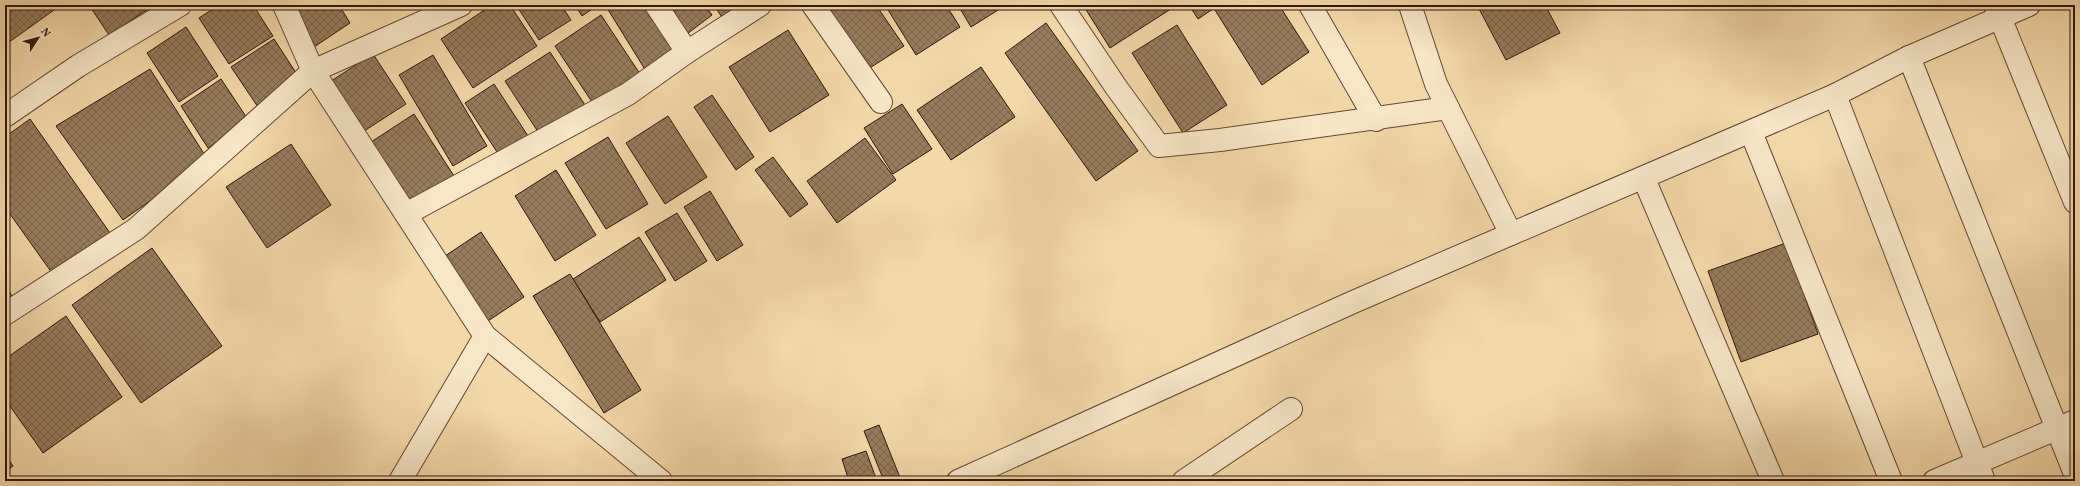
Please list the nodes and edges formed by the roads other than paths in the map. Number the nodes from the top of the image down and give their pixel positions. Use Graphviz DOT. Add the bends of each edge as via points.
graph roads {
  1 [pos="180,5"];
  2 [pos="284,5"];
  3 [pos="462,5"];
  4 [pos="656,5"];
  5 [pos="760,5"];
  6 [pos="813,5"];
  7 [pos="1061,5"];
  8 [pos="1310,5"];
  9 [pos="1410,5"];
  10 [pos="2028,5"];
  11 [pos="1998,11"];
  12 [pos="687,52"];
  13 [pos="1909,57"];
  14 [pos="313,72"];
  15 [pos="1835,95"];
  16 [pos="881,102"];
  17 [pos="1448,108"];
  18 [pos="5,116"];
  19 [pos="1376,120"];
  20 [pos="1751,132"];
  21 [pos="1644,179"];
  22 [pos="2075,202"];
  23 [pos="406,214"];
  24 [pos="1511,234"];
  25 [pos="5,314"];
  26 [pos="485,336"];
  27 [pos="1291,409"];
  28 [pos="2066,425"];
  29 [pos="1981,472"];
  30 [pos="2075,474"];
  31 [pos="400,481"];
  32 [pos="661,481"];
  33 [pos="958,481"];
  34 [pos="1184,481"];
  35 [pos="1773,481"];
  36 [pos="1891,481"];
  37 [pos="1934,481"];
  1 -- 18 [label="street" via="78,66"];
  2 -- 14 [label="street"];
  3 -- 14 [label="street"];
  4 -- 12 [label="street"];
  5 -- 12 [label="street"];
  6 -- 16 [label="street"];
  7 -- 19 [label="street" via="1159,146"];
  8 -- 19 [label="street"];
  9 -- 17 [label="street" via="1436,84"];
  10 -- 11 [label="street"];
  11 -- 13 [label="street"];
  11 -- 22 [label="street"];
  12 -- 23 [label="street" via="628,94"];
  13 -- 15 [label="street"];
  13 -- 28 [label="street"];
  14 -- 23 [label="street"];
  14 -- 25 [label="street" via="136,229"];
  15 -- 20 [label="street"];
  15 -- 29 [label="street"];
  17 -- 19 [label="street"];
  17 -- 24 [label="street"];
  20 -- 21 [label="street"];
  20 -- 36 [label="street"];
  21 -- 24 [label="street"];
  21 -- 35 [label="street"];
  23 -- 26 [label="street"];
  24 -- 33 [label="street" via="1351,303"];
  26 -- 31 [label="street"];
  26 -- 32 [label="street"];
  27 -- 34 [label="street"];
  28 -- 29 [label="street"];
  28 -- 30 [label="street"];
  29 -- 37 [label="street"];
}
